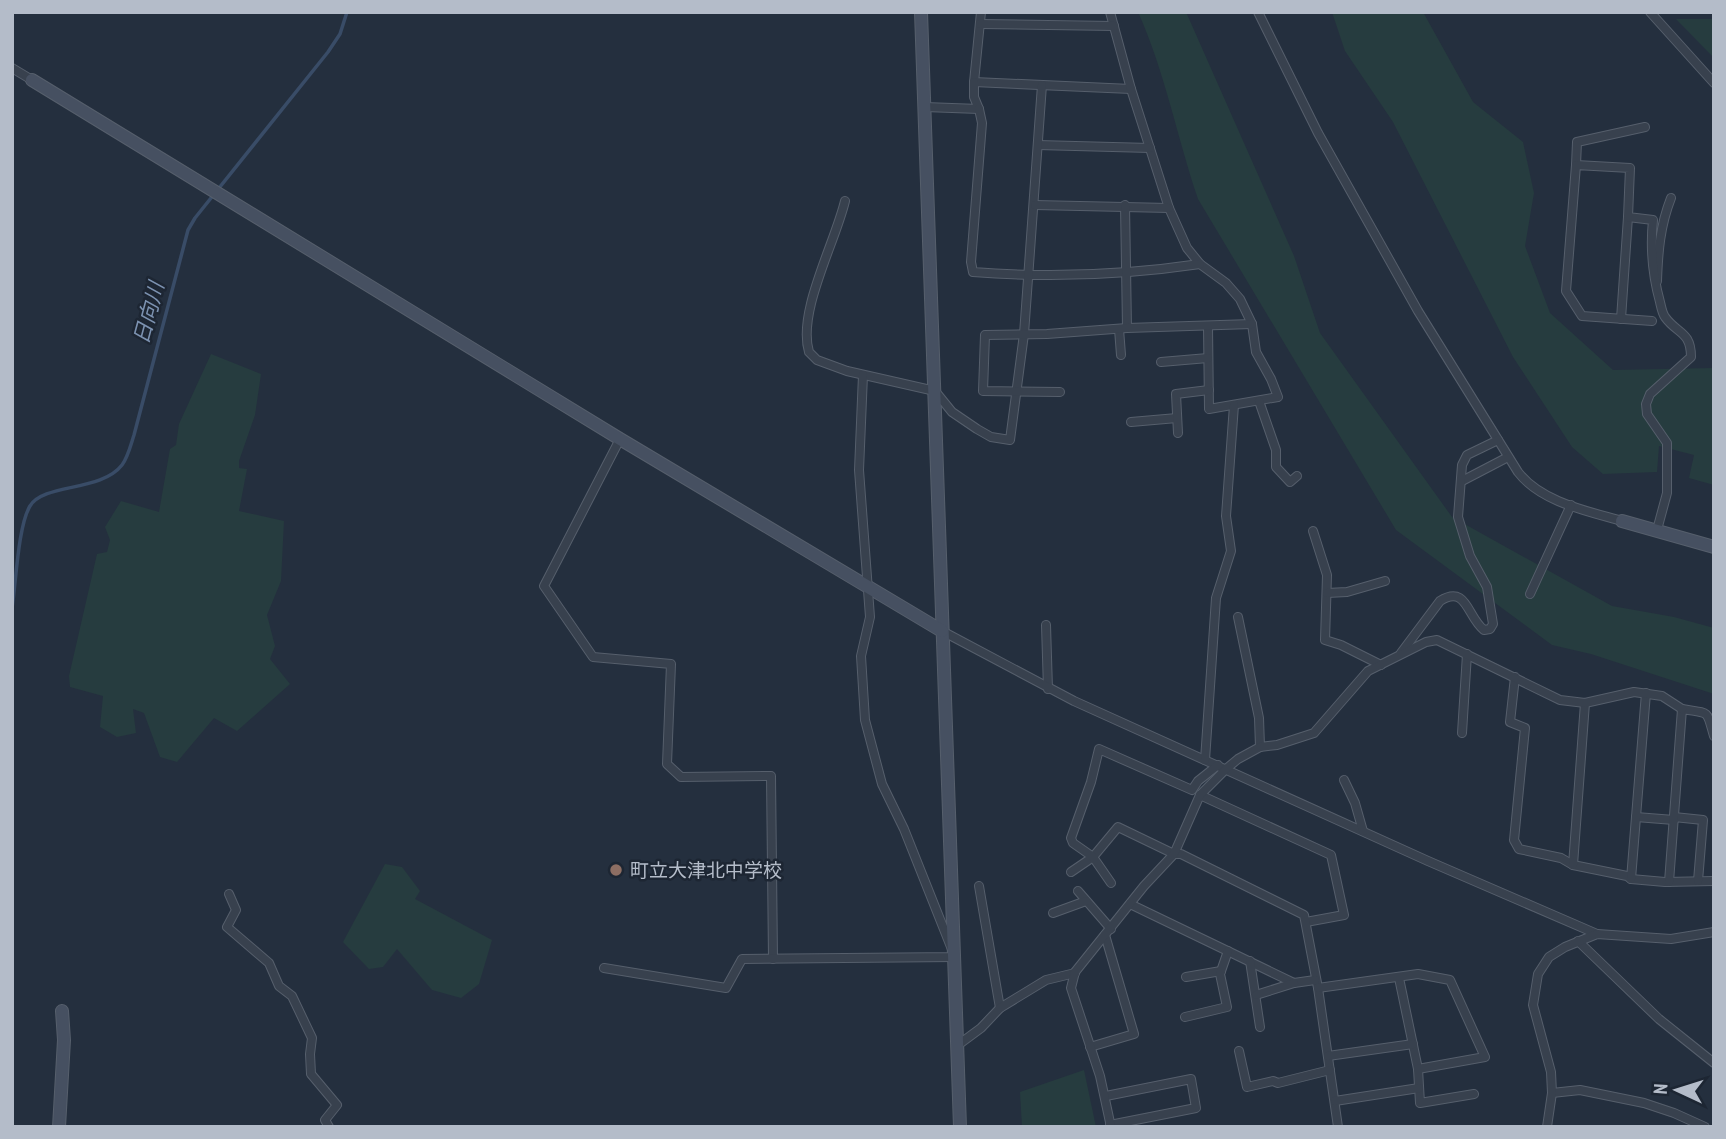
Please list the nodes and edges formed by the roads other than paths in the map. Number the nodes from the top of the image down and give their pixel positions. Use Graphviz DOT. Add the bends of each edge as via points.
graph roads {
  1 [pos="921,12"];
  2 [pos="981,12"];
  3 [pos="1110,12"];
  4 [pos="1258,12"];
  5 [pos="1650,12"];
  6 [pos="981,24"];
  7 [pos="1114,26"];
  8 [pos="12,68"];
  9 [pos="32,80"];
  10 [pos="974,82"];
  11 [pos="1714,83"];
  12 [pos="1042,86"];
  13 [pos="1131,89"];
  14 [pos="925,107"];
  15 [pos="979,109"];
  16 [pos="1645,127"];
  17 [pos="1038,145"];
  18 [pos="1150,148"];
  19 [pos="1576,165"];
  20 [pos="1671,198"];
  21 [pos="845,201"];
  22 [pos="1035,205"];
  23 [pos="1125,205"];
  24 [pos="1169,208"];
  25 [pos="1628,217"];
  26 [pos="1200,264"];
  27 [pos="1126,271"];
  28 [pos="1029,276"];
  29 [pos="1657,291"];
  30 [pos="1621,319"];
  31 [pos="1652,321"];
  32 [pos="1252,324"];
  33 [pos="1208,327"];
  34 [pos="1123,329"];
  35 [pos="1024,334"];
  36 [pos="1121,355"];
  37 [pos="1208,358"];
  38 [pos="1161,362"];
  39 [pos="863,374"];
  40 [pos="1209,390"];
  41 [pos="935,391"];
  42 [pos="1017,391"];
  43 [pos="1060,392"];
  44 [pos="1259,401"];
  45 [pos="1234,405"];
  46 [pos="1177,418"];
  47 [pos="1131,422"];
  48 [pos="1178,433"];
  49 [pos="620,439"];
  50 [pos="1498,440"];
  51 [pos="1508,457"];
  52 [pos="1462,481"];
  53 [pos="1290,482"];
  54 [pos="1571,505"];
  55 [pos="1622,521"];
  56 [pos="1657,530"];
  57 [pos="1313,531"];
  58 [pos="1714,547"];
  59 [pos="1385,581"];
  60 [pos="867,587"];
  61 [pos="1327,593"];
  62 [pos="1530,594"];
  63 [pos="1238,617"];
  64 [pos="1046,625"];
  65 [pos="942,631"];
  66 [pos="1467,654"];
  67 [pos="1399,655"];
  68 [pos="1381,665"];
  69 [pos="1515,677"];
  70 [pos="1048,689"];
  71 [pos="1646,694"];
  72 [pos="1585,703"];
  73 [pos="1682,709"];
  74 [pos="1462,733"];
  75 [pos="1714,736"];
  76 [pos="1261,747"];
  77 [pos="1206,760"];
  78 [pos="1222,767"];
  79 [pos="1344,780"];
  80 [pos="1200,795"];
  81 [pos="1636,817"];
  82 [pos="1674,819"];
  83 [pos="1363,831"];
  84 [pos="1174,854"];
  85 [pos="1093,857"];
  86 [pos="1573,865"];
  87 [pos="1071,872"];
  88 [pos="1631,879"];
  89 [pos="1698,881"];
  90 [pos="1714,881"];
  91 [pos="1669,882"];
  92 [pos="1111,883"];
  93 [pos="979,886"];
  94 [pos="1078,891"];
  95 [pos="229,894"];
  96 [pos="1086,901"];
  97 [pos="1130,904"];
  98 [pos="1053,913"];
  99 [pos="1306,922"];
  100 [pos="1108,932"];
  101 [pos="1714,932"];
  102 [pos="1597,934"];
  103 [pos="1578,941"];
  104 [pos="1228,951"];
  105 [pos="955,957"];
  106 [pos="774,959"];
  107 [pos="1250,961"];
  108 [pos="604,968"];
  109 [pos="1221,971"];
  110 [pos="1075,973"];
  111 [pos="1186,977"];
  112 [pos="1399,978"];
  113 [pos="1294,983"];
  114 [pos="1317,984"];
  115 [pos="1256,995"];
  116 [pos="1000,1009"];
  117 [pos="62,1011"];
  118 [pos="1185,1017"];
  119 [pos="1260,1027"];
  120 [pos="1413,1044"];
  121 [pos="958,1045"];
  122 [pos="1090,1048"];
  123 [pos="1239,1051"];
  124 [pos="1328,1056"];
  125 [pos="1714,1063"];
  126 [pos="1418,1069"];
  127 [pos="1330,1070"];
  128 [pos="1419,1088"];
  129 [pos="1552,1093"];
  130 [pos="1474,1094"];
  131 [pos="1106,1096"];
  132 [pos="1335,1101"];
  133 [pos="1111,1126"];
  134 [pos="59,1127"];
  135 [pos="329,1127"];
  136 [pos="960,1127"];
  137 [pos="1338,1127"];
  138 [pos="1547,1127"];
  139 [pos="1706,1127"];
  1 -- 14 [label="street"];
  2 -- 6 [label="street"];
  3 -- 7 [label="street"];
  4 -- 50 [label="street" via="1318,133 1418,311"];
  5 -- 11 [label="street"];
  6 -- 7 [label="street"];
  6 -- 10 [label="street"];
  7 -- 13 [label="street"];
  8 -- 9 [label="street"];
  9 -- 49 [label="street"];
  10 -- 12 [label="street"];
  10 -- 15 [label="street"];
  12 -- 13 [label="street"];
  12 -- 17 [label="street"];
  13 -- 18 [label="street"];
  14 -- 15 [label="street"];
  14 -- 41 [label="street"];
  15 -- 28 [label="street" via="982,123 973,272"];
  16 -- 19 [label="street" via="1577,142"];
  17 -- 18 [label="street"];
  17 -- 22 [label="street"];
  18 -- 24 [label="street"];
  19 -- 25 [label="street" via="1630,168"];
  19 -- 30 [label="street" via="1566,291 1582,316"];
  20 -- 29 [label="street" via="1659,237"];
  21 -- 39 [label="street" via="811,300 807,347 817,360"];
  22 -- 23 [label="street"];
  22 -- 28 [label="street"];
  23 -- 24 [label="street"];
  23 -- 27 [label="street"];
  24 -- 26 [label="street" via="1187,248"];
  25 -- 29 [label="street" via="1653,220 1650,248"];
  25 -- 30 [label="street"];
  26 -- 27 [label="street"];
  26 -- 32 [label="street" via="1240,299"];
  27 -- 28 [label="street"];
  27 -- 34 [label="street"];
  28 -- 35 [label="street"];
  29 -- 56 [label="street" via="1665,317 1691,345 1691,357 1650,394 1646,404 1647,414 1667,443 1667,493"];
  30 -- 31 [label="street"];
  32 -- 33 [label="street"];
  32 -- 44 [label="street" via="1256,352 1278,397"];
  33 -- 34 [label="street"];
  33 -- 37 [label="street"];
  34 -- 35 [label="street"];
  34 -- 36 [label="street"];
  35 -- 42 [label="street"];
  35 -- 42 [label="street" via="985,335 983,391"];
  37 -- 38 [label="street"];
  37 -- 40 [label="street"];
  39 -- 41 [label="street"];
  39 -- 60 [label="street" via="859,470"];
  40 -- 45 [label="street" via="1209,409"];
  40 -- 46 [label="street" via="1177,394"];
  41 -- 42 [label="street" via="952,412 977,429 1010,440"];
  41 -- 65 [label="street"];
  42 -- 43 [label="street"];
  44 -- 45 [label="street"];
  44 -- 53 [label="street" via="1276,450 1276,467"];
  45 -- 77 [label="street" via="1226,516 1231,551 1216,598"];
  46 -- 47 [label="street"];
  46 -- 48 [label="street"];
  49 -- 60 [label="street"];
  49 -- 106 [label="street" via="544,586 593,656 671,664 667,764 681,777 771,775"];
  50 -- 51 [label="street"];
  50 -- 52 [label="street" via="1467,455"];
  51 -- 52 [label="street"];
  51 -- 54 [label="street" via="1527,484"];
  52 -- 67 [label="street" via="1458,517 1469,556 1486,587 1493,624 1483,630 1462,599 1448,596"];
  54 -- 55 [label="street"];
  54 -- 62 [label="street"];
  55 -- 56 [label="street"];
  56 -- 58 [label="street"];
  57 -- 61 [label="street" via="1327,575"];
  59 -- 61 [label="street"];
  60 -- 65 [label="street"];
  60 -- 105 [label="street" via="870,617 861,656 865,720 882,783"];
  61 -- 68 [label="street" via="1325,640"];
  63 -- 76 [label="street"];
  64 -- 70 [label="street"];
  65 -- 70 [label="street"];
  65 -- 105 [label="street"];
  66 -- 67 [label="street" via="1437,640"];
  66 -- 69 [label="street"];
  66 -- 74 [label="street"];
  67 -- 68 [label="street"];
  68 -- 76 [label="street" via="1368,671 1314,733"];
  69 -- 72 [label="street" via="1546,695"];
  69 -- 86 [label="street" via="1510,722 1525,728 1514,840 1519,849"];
  70 -- 77 [label="street"];
  71 -- 72 [label="street" via="1634,692"];
  71 -- 73 [label="street" via="1662,696"];
  71 -- 81 [label="street"];
  72 -- 86 [label="street"];
  73 -- 75 [label="street" via="1710,718"];
  73 -- 82 [label="street"];
  76 -- 78 [label="street"];
  77 -- 78 [label="street"];
  78 -- 80 [label="street"];
  78 -- 83 [label="street"];
  78 -- 85 [label="street" via="1198,780 1192,790 1099,750 1070,838"];
  79 -- 83 [label="street"];
  80 -- 84 [label="street"];
  80 -- 99 [label="street" via="1331,855 1344,915"];
  81 -- 82 [label="street"];
  81 -- 88 [label="street"];
  82 -- 89 [label="street" via="1703,820"];
  82 -- 91 [label="street"];
  83 -- 102 [label="street"];
  84 -- 85 [label="street" via="1118,827"];
  84 -- 97 [label="street"];
  84 -- 99 [label="street" via="1304,915"];
  85 -- 87 [label="street"];
  85 -- 92 [label="street"];
  86 -- 88 [label="street"];
  88 -- 91 [label="street"];
  89 -- 90 [label="street"];
  89 -- 91 [label="street"];
  93 -- 116 [label="street"];
  94 -- 96 [label="street"];
  95 -- 135 [label="street" via="236,911 227,927 270,963 312,1038 311,1074 337,1105 325,1120"];
  96 -- 98 [label="street"];
  96 -- 100 [label="street"];
  97 -- 100 [label="street"];
  97 -- 104 [label="street"];
  99 -- 114 [label="street"];
  100 -- 110 [label="street"];
  100 -- 122 [label="street" via="1134,1034"];
  101 -- 102 [label="street" via="1671,939"];
  102 -- 103 [label="street"];
  103 -- 125 [label="street" via="1659,1019"];
  103 -- 129 [label="street" via="1549,957 1534,989 1533,1005"];
  104 -- 107 [label="street"];
  104 -- 109 [label="street"];
  105 -- 106 [label="street"];
  105 -- 121 [label="street"];
  106 -- 108 [label="street" via="742,959 726,988"];
  107 -- 113 [label="street"];
  107 -- 115 [label="street"];
  109 -- 111 [label="street"];
  109 -- 118 [label="street" via="1227,1007"];
  110 -- 116 [label="street" via="1046,980"];
  110 -- 122 [label="street" via="1071,988"];
  112 -- 114 [label="street"];
  112 -- 120 [label="street"];
  112 -- 126 [label="street" via="1418,974 1450,980 1485,1056"];
  113 -- 114 [label="street"];
  113 -- 115 [label="street"];
  114 -- 124 [label="street"];
  115 -- 119 [label="street"];
  116 -- 121 [label="street"];
  117 -- 134 [label="street"];
  120 -- 124 [label="street"];
  120 -- 126 [label="street"];
  121 -- 136 [label="street"];
  122 -- 131 [label="street"];
  123 -- 127 [label="street" via="1247,1087"];
  124 -- 127 [label="street"];
  126 -- 128 [label="street"];
  127 -- 132 [label="street"];
  128 -- 130 [label="street" via="1420,1103"];
  128 -- 132 [label="street"];
  129 -- 138 [label="street"];
  129 -- 139 [label="street" via="1580,1090 1619,1097"];
  131 -- 133 [label="street"];
  131 -- 133 [label="street" via="1191,1079 1195,1099 1196,1108"];
  132 -- 137 [label="street"];
}
